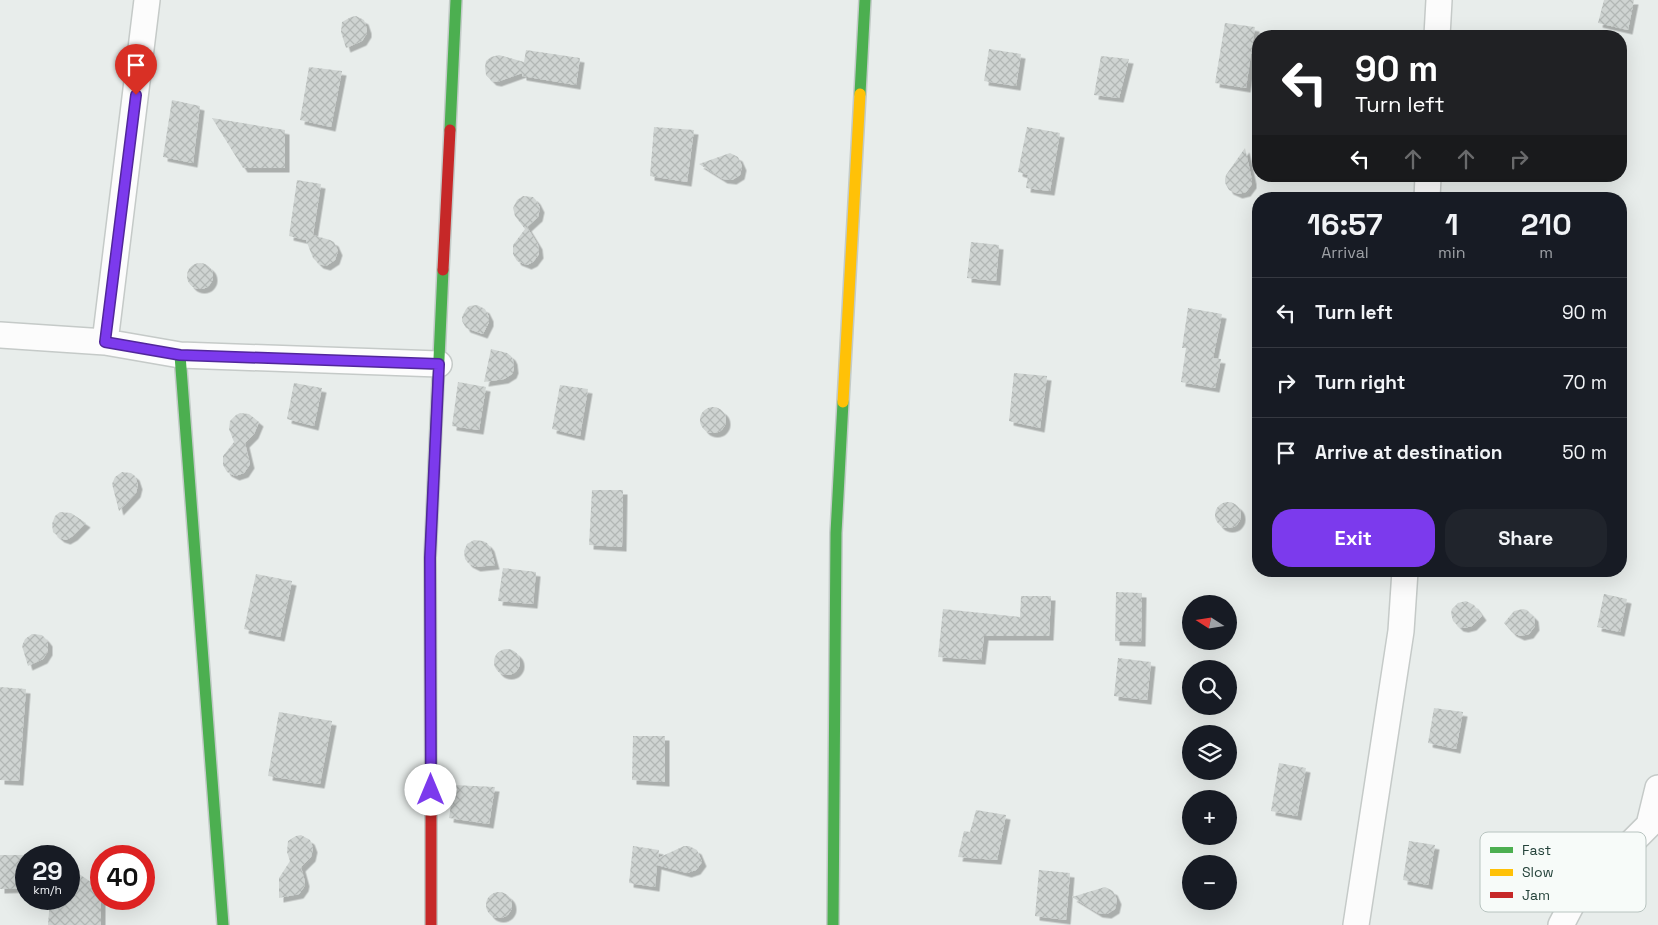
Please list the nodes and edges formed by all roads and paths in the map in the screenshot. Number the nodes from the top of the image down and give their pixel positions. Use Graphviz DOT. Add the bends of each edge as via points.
graph roads {
  1 [pos="147,0"];
  2 [pos="456,0"];
  3 [pos="865,0"];
  4 [pos="1439,0"];
  5 [pos="1437,30"];
  6 [pos="0,335"];
  7 [pos="105,342"];
  8 [pos="180,355"];
  9 [pos="439,364"];
  10 [pos="1405,577"];
  11 [pos="1658,788"];
  12 [pos="1642,832"];
  13 [pos="1568,912"];
  14 [pos="223,925"];
  15 [pos="431,925"];
  16 [pos="833,925"];
  17 [pos="1356,925"];
  18 [pos="1561,925"];
  1 -- 7 [label="street"];
  2 -- 9 [label="street"];
  3 -- 16 [label="street" via="836,533"];
  4 -- 5 [label="street"];
  6 -- 7 [label="street"];
  7 -- 8 [label="street"];
  8 -- 9 [label="street"];
  8 -- 14 [label="street"];
  9 -- 15 [label="street" via="430,558"];
  10 -- 17 [label="street" via="1401,631"];
  11 -- 12 [label="street" via="1649,825"];
  13 -- 18 [label="street"];
}
